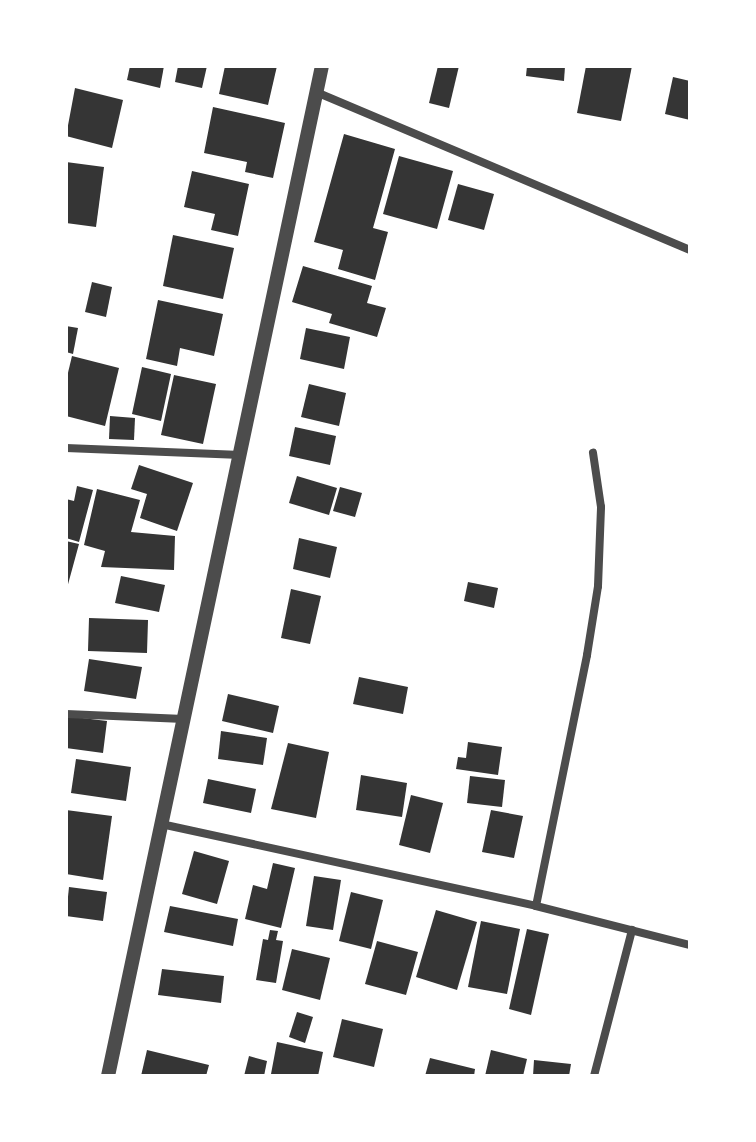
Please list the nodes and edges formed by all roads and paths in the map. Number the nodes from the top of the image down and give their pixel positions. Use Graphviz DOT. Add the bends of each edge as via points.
graph roads {
  1 [pos="322,66"];
  2 [pos="316,92"];
  3 [pos="690,250"];
  4 [pos="66,448"];
  5 [pos="593,453"];
  6 [pos="241,455"];
  7 [pos="66,714"];
  8 [pos="184,719"];
  9 [pos="161,824"];
  10 [pos="536,906"];
  11 [pos="632,930"];
  12 [pos="690,945"];
  13 [pos="108,1076"];
  14 [pos="594,1076"];
  1 -- 2 [label="street"];
  2 -- 3 [label="street"];
  2 -- 6 [label="street"];
  4 -- 6 [label="street"];
  5 -- 10 [label="street" via="601,507 598,586"];
  6 -- 8 [label="street"];
  7 -- 8 [label="street"];
  8 -- 9 [label="street"];
  9 -- 10 [label="street"];
  9 -- 13 [label="street"];
  10 -- 11 [label="street"];
  11 -- 12 [label="street"];
  11 -- 14 [label="street"];
}
